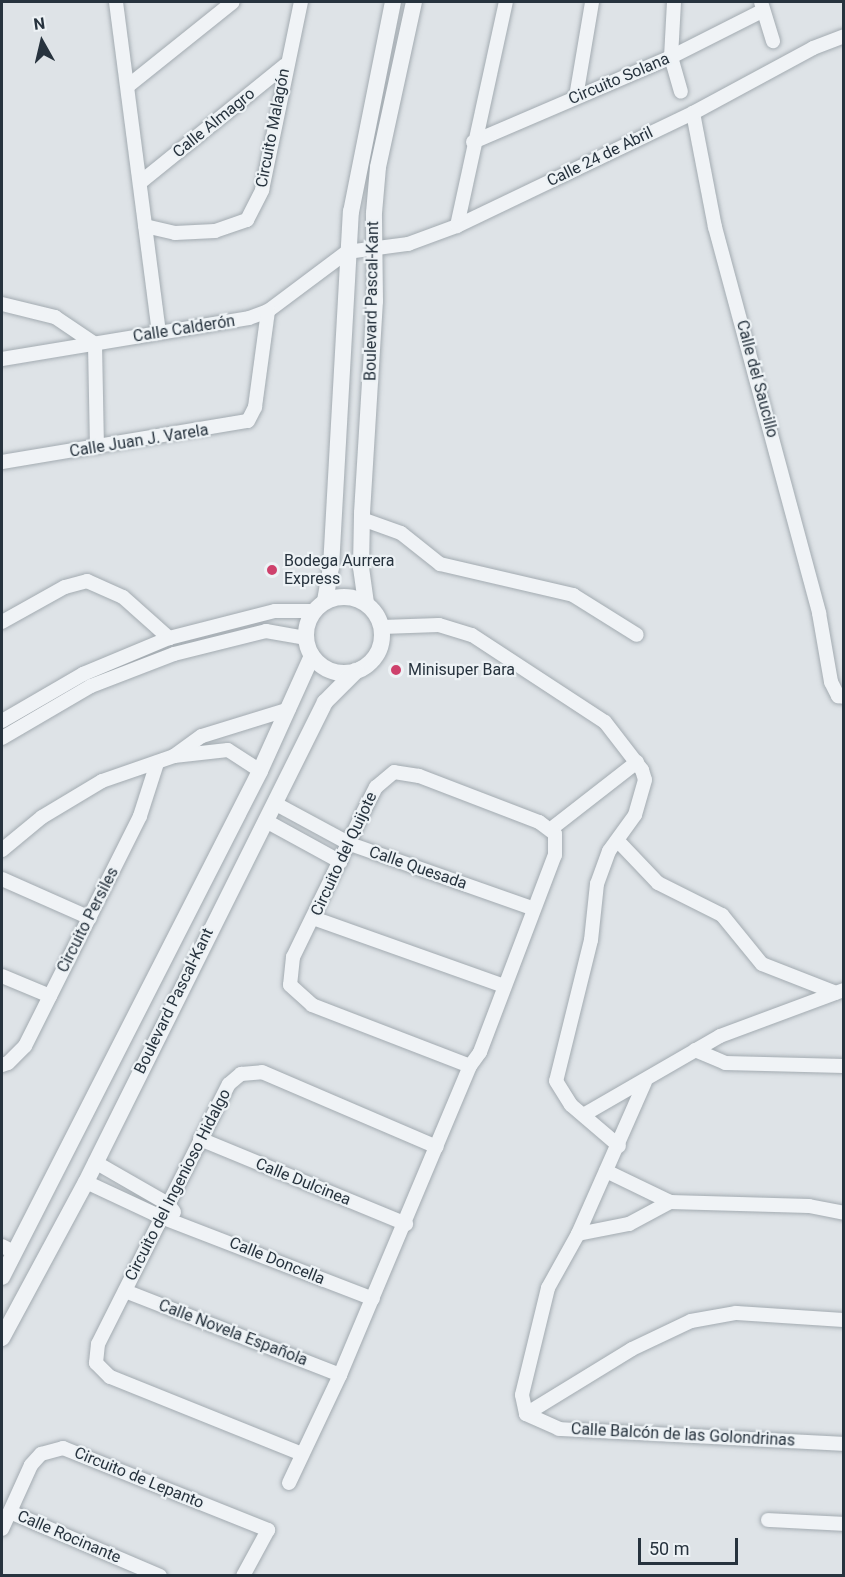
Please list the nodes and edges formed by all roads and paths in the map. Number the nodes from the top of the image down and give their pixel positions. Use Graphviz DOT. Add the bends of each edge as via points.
graph roads {
  1 [pos="116,2"];
  2 [pos="233,2"];
  3 [pos="301,2"];
  4 [pos="393,2"];
  5 [pos="414,2"];
  6 [pos="506,2"];
  7 [pos="592,2"];
  8 [pos="674,2"];
  9 [pos="762,6"];
  10 [pos="843,36"];
  11 [pos="772,41"];
  12 [pos="671,57"];
  13 [pos="285,65"];
  14 [pos="128,86"];
  15 [pos="681,92"];
  16 [pos="576,97"];
  17 [pos="693,113"];
  18 [pos="473,142"];
  19 [pos="142,181"];
  20 [pos="145,226"];
  21 [pos="457,226"];
  22 [pos="375,249"];
  23 [pos="347,252"];
  24 [pos="2,304"];
  25 [pos="268,311"];
  26 [pos="159,332"];
  27 [pos="94,344"];
  28 [pos="2,359"];
  29 [pos="97,447"];
  30 [pos="2,462"];
  31 [pos="362,519"];
  32 [pos="366,603"];
  33 [pos="320,606"];
  34 [pos="2,622"];
  35 [pos="382,627"];
  36 [pos="637,635"];
  37 [pos="169,638"];
  38 [pos="306,638"];
  39 [pos="312,656"];
  40 [pos="356,671"];
  41 [pos="843,698"];
  42 [pos="290,709"];
  43 [pos="2,721"];
  44 [pos="2,738"];
  45 [pos="174,756"];
  46 [pos="637,762"];
  47 [pos="157,763"];
  48 [pos="260,771"];
  49 [pos="276,804"];
  50 [pos="266,821"];
  51 [pos="550,829"];
  52 [pos="618,841"];
  53 [pos="350,844"];
  54 [pos="2,850"];
  55 [pos="341,862"];
  56 [pos="2,879"];
  57 [pos="204,880"];
  58 [pos="228,892"];
  59 [pos="532,908"];
  60 [pos="90,918"];
  61 [pos="314,918"];
  62 [pos="2,976"];
  63 [pos="504,986"];
  64 [pos="840,992"];
  65 [pos="50,996"];
  66 [pos="695,1050"];
  67 [pos="2,1065"];
  68 [pos="470,1065"];
  69 [pos="843,1066"];
  70 [pos="645,1082"];
  71 [pos="585,1114"];
  72 [pos="200,1139"];
  73 [pos="619,1146"];
  74 [pos="437,1147"];
  75 [pos="95,1162"];
  76 [pos="606,1171"];
  77 [pos="86,1182"];
  78 [pos="670,1202"];
  79 [pos="168,1204"];
  80 [pos="843,1213"];
  81 [pos="161,1217"];
  82 [pos="181,1223"];
  83 [pos="406,1224"];
  84 [pos="578,1234"];
  85 [pos="8,1249"];
  86 [pos="3,1271"];
  87 [pos="125,1291"];
  88 [pos="373,1299"];
  89 [pos="843,1320"];
  90 [pos="2,1338"];
  91 [pos="340,1375"];
  92 [pos="526,1414"];
  93 [pos="843,1444"];
  94 [pos="302,1454"];
  95 [pos="289,1483"];
  96 [pos="10,1512"];
  97 [pos="768,1520"];
  98 [pos="843,1524"];
  99 [pos="2,1530"];
  100 [pos="160,1575"];
  101 [pos="243,1575"];
  1 -- 14 [label="street"];
  2 -- 14 [label="street"];
  3 -- 13 [label="street, Circuito Malagón"];
  4 -- 23 [label="street, Boulevard Pascal-Kant" via="355,189"];
  5 -- 22 [label="street, Boulevard Pascal-Kant" via="378,167"];
  6 -- 18 [label="street"];
  7 -- 16 [label="street"];
  8 -- 12 [label="street"];
  9 -- 11 [label="street, Circuito Solana"];
  9 -- 12 [label="street, Circuito Solana"];
  10 -- 17 [label="street, Calle 24 de Abril" via="813,48"];
  12 -- 15 [label="street"];
  12 -- 16 [label="street, Circuito Solana"];
  13 -- 19 [label="street, Calle Almagro"];
  13 -- 20 [label="street, Circuito Malagón" via="262,189 247,220 215,231 175,234"];
  14 -- 19 [label="street"];
  16 -- 18 [label="street, Circuito Solana"];
  17 -- 21 [label="street, Calle 24 de Abril"];
  17 -- 41 [label="street, Calle del Saucillo" via="715,227 834,690"];
  18 -- 21 [label="street"];
  19 -- 20 [label="street"];
  20 -- 26 [label="street"];
  21 -- 22 [label="street, Calle 24 de Abril" via="408,244"];
  22 -- 23 [label="street, Calle 24 de Abril"];
  22 -- 31 [label="street, Boulevard Pascal-Kant"];
  23 -- 25 [label="street, Calle Calderón"];
  23 -- 33 [label="street, Boulevard Pascal-Kant" via="331,567"];
  24 -- 27 [label="street" via="55,316"];
  25 -- 26 [label="street, Calle Calderón" via="229,323"];
  25 -- 29 [label="street, Calle Juan J. Varela" via="253,416 243,424"];
  26 -- 27 [label="street, Calle Calderón"];
  27 -- 28 [label="street, Calle Calderón"];
  27 -- 29 [label="street"];
  29 -- 30 [label="street, Calle Juan J. Varela"];
  31 -- 32 [label="street, Boulevard Pascal-Kant" via="361,567"];
  31 -- 36 [label="street" via="401,533 440,564 580,597"];
  32 -- 33 [label="street" via="339,597"];
  32 -- 35 [label="street"];
  33 -- 37 [label="street" via="275,611"];
  33 -- 38 [label="street" via="307,624"];
  34 -- 37 [label="street" via="65,587 87,581 123,597"];
  35 -- 40 [label="street" via="377,654"];
  35 -- 46 [label="street" via="439,625 472,635 605,722"];
  37 -- 43 [label="street" via="83,674"];
  38 -- 39 [label="street"];
  38 -- 44 [label="street" via="266,631 174,654 91,686"];
  39 -- 40 [label="street" via="332,670"];
  39 -- 42 [label="street, Boulevard Pascal-Kant"];
  40 -- 49 [label="street, Boulevard Pascal-Kant" via="325,702"];
  42 -- 45 [label="street" via="202,736"];
  42 -- 48 [label="street, Boulevard Pascal-Kant"];
  45 -- 47 [label="street"];
  45 -- 48 [label="street" via="228,750"];
  46 -- 51 [label="street"];
  46 -- 52 [label="street" via="645,780 642,798"];
  47 -- 54 [label="street" via="102,781 42,817"];
  47 -- 60 [label="street, Circuito Persiles" via="140,816"];
  48 -- 57 [label="street, Boulevard Pascal-Kant"];
  49 -- 50 [label="street, Boulevard Pascal-Kant"];
  49 -- 53 [label="street, Calle Quesada"];
  50 -- 55 [label="street"];
  50 -- 58 [label="street, Boulevard Pascal-Kant"];
  51 -- 53 [label="street, Circuito del Quijote" via="419,776 394,772 376,787"];
  51 -- 59 [label="street" via="557,840 555,855"];
  52 -- 64 [label="street" via="658,883 722,915 739,931 762,964"];
  52 -- 71 [label="street" via="604,860 597,884 591,940 558,1063 556,1081 562,1094"];
  53 -- 55 [label="street, Circuito del Quijote"];
  53 -- 59 [label="street, Calle Quesada"];
  55 -- 61 [label="street, Circuito del Quijote"];
  56 -- 60 [label="street"];
  57 -- 58 [label="street"];
  57 -- 85 [label="street, Boulevard Pascal-Kant"];
  58 -- 75 [label="street, Boulevard Pascal-Kant"];
  59 -- 63 [label="street"];
  60 -- 65 [label="street, Circuito Persiles"];
  61 -- 63 [label="street"];
  61 -- 68 [label="street, Circuito del Quijote" via="290,966 290,985 295,992 341,1018"];
  62 -- 65 [label="street"];
  63 -- 68 [label="street" via="480,1052"];
  64 -- 66 [label="street" via="751,1023"];
  65 -- 67 [label="street, Circuito Persiles" via="25,1046"];
  66 -- 69 [label="street" via="725,1063"];
  66 -- 70 [label="street"];
  68 -- 74 [label="street"];
  70 -- 71 [label="street"];
  70 -- 73 [label="street"];
  71 -- 73 [label="street"];
  72 -- 74 [label="street, Circuito del Ingenioso Hidalgo" via="229,1084 248,1072 262,1072"];
  72 -- 79 [label="street, Circuito del Ingenioso Hidalgo"];
  72 -- 83 [label="street, Calle Dulcinea"];
  73 -- 76 [label="street"];
  74 -- 83 [label="street"];
  75 -- 77 [label="street, Boulevard Pascal-Kant"];
  75 -- 79 [label="street"];
  76 -- 78 [label="street"];
  76 -- 84 [label="street"];
  77 -- 81 [label="street, Calle Doncella"];
  77 -- 90 [label="street, Boulevard Pascal-Kant"];
  78 -- 80 [label="street" via="809,1206"];
  78 -- 84 [label="street" via="629,1224"];
  79 -- 81 [label="street, Circuito del Ingenioso Hidalgo"];
  79 -- 82 [label="street"];
  81 -- 82 [label="street, Calle Doncella"];
  81 -- 87 [label="street, Circuito del Ingenioso Hidalgo"];
  82 -- 88 [label="street, Calle Doncella"];
  83 -- 88 [label="street"];
  84 -- 92 [label="street" via="548,1288 522,1395"];
  85 -- 86 [label="street, Boulevard Pascal-Kant"];
  87 -- 91 [label="street, Calle Novela Española"];
  87 -- 94 [label="street, Circuito del Ingenioso Hidalgo" via="98,1344 99,1370"];
  88 -- 91 [label="street"];
  89 -- 92 [label="street" via="736,1313 691,1321 632,1349"];
  91 -- 94 [label="street"];
  92 -- 93 [label="street, Calle Balcón de las Golondrinas" via="559,1429"];
  94 -- 95 [label="street"];
  96 -- 99 [label="street, Circuito de Lepanto"];
  96 -- 100 [label="street, Calle Rocinante"];
  96 -- 101 [label="street, Circuito de Lepanto" via="31,1465 41,1454 63,1448 268,1530"];
  97 -- 98 [label="street"];
}
